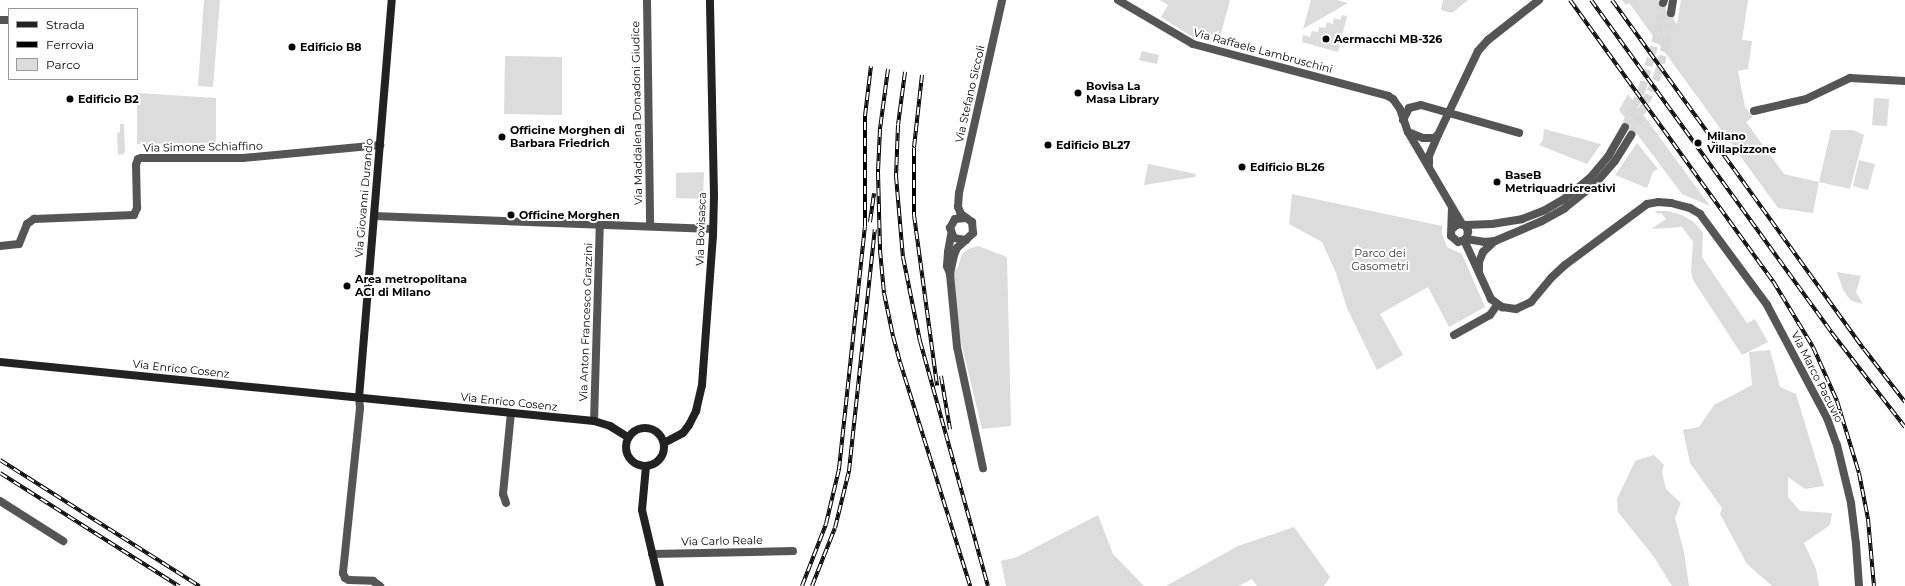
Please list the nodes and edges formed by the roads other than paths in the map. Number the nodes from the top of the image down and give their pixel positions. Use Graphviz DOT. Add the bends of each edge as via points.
graph roads {
  1 [pos="392,0"];
  2 [pos="647,0"];
  3 [pos="710,0"];
  4 [pos="1002,0"];
  5 [pos="1118,0"];
  6 [pos="1539,0"];
  7 [pos="1673,0"];
  8 [pos="1671,13"];
  9 [pos="1905,81"];
  10 [pos="1754,111"];
  11 [pos="1450,113"];
  12 [pos="1403,120"];
  13 [pos="1625,127"];
  14 [pos="1408,132"];
  15 [pos="1520,133"];
  16 [pos="1438,135"];
  17 [pos="1631,135"];
  18 [pos="380,145"];
  19 [pos="1429,164"];
  20 [pos="958,193"];
  21 [pos="1452,209"];
  22 [pos="374,216"];
  23 [pos="966,218"];
  24 [pos="952,221"];
  25 [pos="600,224"];
  26 [pos="1464,225"];
  27 [pos="650,226"];
  28 [pos="1452,228"];
  29 [pos="713,229"];
  30 [pos="951,235"];
  31 [pos="966,240"];
  32 [pos="1465,240"];
  33 [pos="1495,241"];
  34 [pos="0,246"];
  35 [pos="1479,272"];
  36 [pos="950,274"];
  37 [pos="1497,305"];
  38 [pos="1454,335"];
  39 [pos="0,362"];
  40 [pos="359,398"];
  41 [pos="511,413"];
  42 [pos="594,421"];
  43 [pos="629,438"];
  44 [pos="664,443"];
  45 [pos="646,466"];
  46 [pos="983,468"];
  47 [pos="0,501"];
  48 [pos="506,503"];
  49 [pos="63,541"];
  50 [pos="793,551"];
  51 [pos="652,554"];
  52 [pos="363,584"];
  53 [pos="380,586"];
  54 [pos="660,586"];
  55 [pos="1859,586"];
  1 -- 18 [label="street, Via Giovanni Durando"];
  2 -- 27 [label="street, Via Maddalena Donadoni Giudice"];
  3 -- 29 [label="street, Via Bovisasca"];
  4 -- 20 [label="street, Via Stefano Siccoli"];
  5 -- 12 [label="street, Via Raffaele Lambruschini" via="1193,44 1388,96 1396,103"];
  6 -- 11 [label="street" via="1482,45"];
  7 -- 8 [label="street"];
  9 -- 10 [label="street" via="1850,78 1806,100"];
  11 -- 12 [label="street" via="1420,105 1409,108"];
  11 -- 15 [label="street"];
  11 -- 16 [label="street"];
  12 -- 14 [label="street"];
  13 -- 26 [label="street" via="1609,155 1590,178 1564,199 1522,219 1487,225"];
  14 -- 16 [label="street" via="1423,138 1434,138"];
  14 -- 19 [label="street"];
  16 -- 19 [label="street" via="1429,156"];
  17 -- 33 [label="street" via="1615,162 1595,184 1565,208"];
  18 -- 22 [label="street, Via Giovanni Durando"];
  18 -- 34 [label="street, Via Simone Schiaffino" via="243,158 142,157 136,165 137,208 134,215 34,219 29,222 19,244"];
  19 -- 21 [label="street"];
  20 -- 23 [label="street, Via Stefano Siccoli" via="958,207"];
  20 -- 24 [label="street, Via Stefano Siccoli"];
  21 -- 26 [label="street"];
  21 -- 28 [label="street"];
  22 -- 25 [label="street"];
  22 -- 40 [label="street, Via Giovanni Durando"];
  23 -- 24 [label="street" via="958,217"];
  23 -- 31 [label="street" via="972,222 974,229"];
  24 -- 30 [label="street"];
  25 -- 27 [label="street"];
  25 -- 42 [label="street, Via Anton Francesco Grazzini"];
  26 -- 28 [label="street" via="1456,224"];
  26 -- 32 [label="street" via="1468,231"];
  27 -- 29 [label="street"];
  28 -- 32 [label="street" via="1454,240"];
  29 -- 44 [label="street, Via Bovisasca" via="706,347 700,398 694,417 683,433"];
  30 -- 31 [label="street" via="958,240"];
  30 -- 36 [label="street" via="947,259"];
  31 -- 36 [label="street" via="954,256"];
  32 -- 33 [label="street"];
  32 -- 35 [label="street"];
  33 -- 35 [label="street" via="1483,252"];
  35 -- 37 [label="street" via="1489,297"];
  36 -- 46 [label="street" via="957,347"];
  37 -- 38 [label="street" via="1490,314"];
  37 -- 55 [label="street, Via Marco Pacuvio" via="1513,309 1528,304 1565,264 1646,204 1658,202 1687,207 1700,214 1763,300 1824,411 1832,431 1852,512"];
  39 -- 40 [label="street, Via Enrico Cosenz"];
  40 -- 41 [label="street, Via Enrico Cosenz"];
  40 -- 52 [label="street" via="343,573 345,578"];
  41 -- 42 [label="street, Via Enrico Cosenz"];
  41 -- 48 [label="street" via="503,494"];
  42 -- 43 [label="street, Via Enrico Cosenz" via="610,426"];
  43 -- 44 [label="street" via="638,428 647,428 659,433"];
  43 -- 45 [label="street" via="626,448 629,456 636,463"];
  44 -- 45 [label="street" via="664,453 660,461"];
  45 -- 51 [label="street" via="642,506"];
  47 -- 49 [label="street"];
  50 -- 51 [label="street, Via Carlo Reale"];
  51 -- 54 [label="street"];
  52 -- 53 [label="street" via="373,581"];
}
